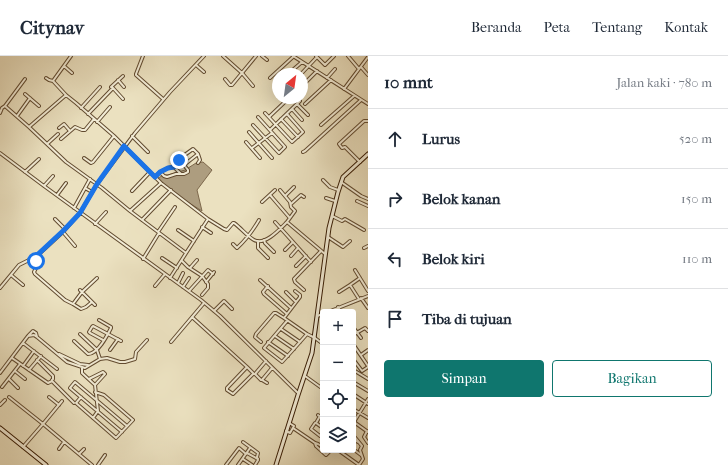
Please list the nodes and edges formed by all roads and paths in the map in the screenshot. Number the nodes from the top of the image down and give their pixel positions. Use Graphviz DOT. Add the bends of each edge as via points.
graph roads {
  1 [pos="71,56"];
  2 [pos="143,56"];
  3 [pos="204,56"];
  4 [pos="223,56"];
  5 [pos="256,56"];
  6 [pos="262,56"];
  7 [pos="294,56"];
  8 [pos="334,56"];
  9 [pos="348,56"];
  10 [pos="317,57"];
  11 [pos="368,57"];
  12 [pos="267,60"];
  13 [pos="302,62"];
  14 [pos="196,65"];
  15 [pos="64,66"];
  16 [pos="309,66"];
  17 [pos="295,68"];
  18 [pos="360,68"];
  19 [pos="335,69"];
  20 [pos="317,71"];
  21 [pos="204,72"];
  22 [pos="72,73"];
  23 [pos="242,73"];
  24 [pos="368,75"];
  25 [pos="123,76"];
  26 [pos="46,78"];
  27 [pos="270,78"];
  28 [pos="327,78"];
  29 [pos="25,79"];
  30 [pos="225,79"];
  31 [pos="118,80"];
  32 [pos="308,80"];
  33 [pos="331,80"];
  34 [pos="53,81"];
  35 [pos="253,86"];
  36 [pos="100,87"];
  37 [pos="124,87"];
  38 [pos="112,88"];
  39 [pos="344,89"];
  40 [pos="25,94"];
  41 [pos="66,95"];
  42 [pos="354,96"];
  43 [pos="30,98"];
  44 [pos="123,99"];
  45 [pos="164,99"];
  46 [pos="362,100"];
  47 [pos="308,101"];
  48 [pos="283,104"];
  49 [pos="297,104"];
  50 [pos="368,104"];
  51 [pos="5,106"];
  52 [pos="39,106"];
  53 [pos="110,107"];
  54 [pos="81,108"];
  55 [pos="292,109"];
  56 [pos="0,113"];
  57 [pos="265,113"];
  58 [pos="88,114"];
  59 [pos="287,114"];
  60 [pos="308,115"];
  61 [pos="17,116"];
  62 [pos="258,117"];
  63 [pos="269,117"];
  64 [pos="94,119"];
  65 [pos="281,120"];
  66 [pos="302,120"];
  67 [pos="368,121"];
  68 [pos="97,122"];
  69 [pos="276,124"];
  70 [pos="253,125"];
  71 [pos="321,125"];
  72 [pos="29,127"];
  73 [pos="59,128"];
  74 [pos="270,130"];
  75 [pos="70,131"];
  76 [pos="249,132"];
  77 [pos="272,133"];
  78 [pos="58,134"];
  79 [pos="114,136"];
  80 [pos="132,136"];
  81 [pos="298,137"];
  82 [pos="266,138"];
  83 [pos="61,139"];
  84 [pos="246,142"];
  85 [pos="259,143"];
  86 [pos="47,144"];
  87 [pos="124,146"];
  88 [pos="252,148"];
  89 [pos="0,152"];
  90 [pos="148,152"];
  91 [pos="303,152"];
  92 [pos="198,154"];
  93 [pos="368,154"];
  94 [pos="84,158"];
  95 [pos="260,158"];
  96 [pos="272,158"];
  97 [pos="39,159"];
  98 [pos="180,162"];
  99 [pos="360,162"];
  100 [pos="198,163"];
  101 [pos="184,164"];
  102 [pos="174,167"];
  103 [pos="25,172"];
  104 [pos="150,172"];
  105 [pos="160,172"];
  106 [pos="182,174"];
  107 [pos="53,176"];
  108 [pos="155,177"];
  109 [pos="90,179"];
  110 [pos="324,180"];
  111 [pos="341,182"];
  112 [pos="66,183"];
  113 [pos="161,183"];
  114 [pos="97,184"];
  115 [pos="44,186"];
  116 [pos="294,187"];
  117 [pos="86,188"];
  118 [pos="171,190"];
  119 [pos="274,190"];
  120 [pos="280,190"];
  121 [pos="338,190"];
  122 [pos="132,191"];
  123 [pos="92,192"];
  124 [pos="57,195"];
  125 [pos="270,195"];
  126 [pos="285,196"];
  127 [pos="304,198"];
  128 [pos="326,198"];
  129 [pos="368,199"];
  130 [pos="357,200"];
  131 [pos="335,201"];
  132 [pos="262,202"];
  133 [pos="291,204"];
  134 [pos="368,206"];
  135 [pos="175,207"];
  136 [pos="74,208"];
  137 [pos="130,211"];
  138 [pos="106,212"];
  139 [pos="80,213"];
  140 [pos="332,216"];
  141 [pos="289,217"];
  142 [pos="55,219"];
  143 [pos="208,219"];
  144 [pos="142,220"];
  145 [pos="258,220"];
  146 [pos="275,222"];
  147 [pos="287,222"];
  148 [pos="95,224"];
  149 [pos="202,227"];
  150 [pos="280,228"];
  151 [pos="65,229"];
  152 [pos="178,230"];
  153 [pos="364,230"];
  154 [pos="63,232"];
  155 [pos="158,232"];
  156 [pos="211,233"];
  157 [pos="249,236"];
  158 [pos="328,237"];
  159 [pos="264,240"];
  160 [pos="194,241"];
  161 [pos="258,241"];
  162 [pos="350,241"];
  163 [pos="293,242"];
  164 [pos="233,244"];
  165 [pos="75,246"];
  166 [pos="368,246"];
  167 [pos="298,248"];
  168 [pos="364,248"];
  169 [pos="285,250"];
  170 [pos="321,251"];
  171 [pos="274,252"];
  172 [pos="186,253"];
  173 [pos="326,255"];
  174 [pos="291,256"];
  175 [pos="306,256"];
  176 [pos="34,258"];
  177 [pos="162,258"];
  178 [pos="268,258"];
  179 [pos="143,259"];
  180 [pos="197,260"];
  181 [pos="182,261"];
  182 [pos="311,262"];
  183 [pos="296,266"];
  184 [pos="177,268"];
  185 [pos="190,268"];
  186 [pos="355,270"];
  187 [pos="184,273"];
  188 [pos="165,274"];
  189 [pos="11,275"];
  190 [pos="202,277"];
  191 [pos="97,278"];
  192 [pos="170,278"];
  193 [pos="189,278"];
  194 [pos="360,278"];
  195 [pos="260,280"];
  196 [pos="206,282"];
  197 [pos="178,283"];
  198 [pos="23,285"];
  199 [pos="350,285"];
  200 [pos="155,286"];
  201 [pos="268,286"];
  202 [pos="183,287"];
  203 [pos="0,288"];
  204 [pos="80,290"];
  205 [pos="304,290"];
  206 [pos="189,291"];
  207 [pos="295,291"];
  208 [pos="368,291"];
  209 [pos="82,292"];
  210 [pos="286,292"];
  211 [pos="339,292"];
  212 [pos="202,295"];
  213 [pos="368,296"];
  214 [pos="360,299"];
  215 [pos="92,302"];
  216 [pos="296,302"];
  217 [pos="204,303"];
  218 [pos="73,304"];
  219 [pos="95,305"];
  220 [pos="338,307"];
  221 [pos="291,308"];
  222 [pos="368,308"];
  223 [pos="232,309"];
  224 [pos="334,309"];
  225 [pos="214,311"];
  226 [pos="287,314"];
  227 [pos="320,315"];
  228 [pos="317,316"];
  229 [pos="192,317"];
  230 [pos="284,318"];
  231 [pos="99,320"];
  232 [pos="287,321"];
  233 [pos="281,329"];
  234 [pos="368,331"];
  235 [pos="357,332"];
  236 [pos="80,334"];
  237 [pos="108,334"];
  238 [pos="306,334"];
  239 [pos="28,336"];
  240 [pos="275,336"];
  241 [pos="37,337"];
  242 [pos="315,338"];
  243 [pos="361,338"];
  244 [pos="118,339"];
  245 [pos="147,340"];
  246 [pos="74,341"];
  247 [pos="104,341"];
  248 [pos="122,341"];
  249 [pos="171,342"];
  250 [pos="261,342"];
  251 [pos="268,342"];
  252 [pos="300,342"];
  253 [pos="320,342"];
  254 [pos="24,343"];
  255 [pos="354,345"];
  256 [pos="294,349"];
  257 [pos="97,350"];
  258 [pos="110,350"];
  259 [pos="368,350"];
  260 [pos="34,351"];
  261 [pos="361,355"];
  262 [pos="40,356"];
  263 [pos="288,356"];
  264 [pos="12,358"];
  265 [pos="100,359"];
  266 [pos="37,360"];
  267 [pos="266,361"];
  268 [pos="74,363"];
  269 [pos="356,364"];
  270 [pos="22,365"];
  271 [pos="89,366"];
  272 [pos="368,366"];
  273 [pos="82,367"];
  274 [pos="247,367"];
  275 [pos="272,368"];
  276 [pos="57,369"];
  277 [pos="29,370"];
  278 [pos="15,371"];
  279 [pos="356,372"];
  280 [pos="0,373"];
  281 [pos="254,374"];
  282 [pos="305,376"];
  283 [pos="9,379"];
  284 [pos="25,379"];
  285 [pos="88,379"];
  286 [pos="368,379"];
  287 [pos="262,380"];
  288 [pos="52,381"];
  289 [pos="267,383"];
  290 [pos="356,384"];
  291 [pos="95,385"];
  292 [pos="2,387"];
  293 [pos="320,387"];
  294 [pos="18,388"];
  295 [pos="368,391"];
  296 [pos="95,392"];
  297 [pos="298,393"];
  298 [pos="356,396"];
  299 [pos="10,397"];
  300 [pos="49,397"];
  301 [pos="81,397"];
  302 [pos="368,399"];
  303 [pos="5,400"];
  304 [pos="62,400"];
  305 [pos="96,400"];
  306 [pos="74,403"];
  307 [pos="367,403"];
  308 [pos="59,405"];
  309 [pos="0,406"];
  310 [pos="98,411"];
  311 [pos="356,411"];
  312 [pos="360,413"];
  313 [pos="320,417"];
  314 [pos="93,418"];
  315 [pos="368,418"];
  316 [pos="289,423"];
  317 [pos="316,423"];
  318 [pos="43,424"];
  319 [pos="127,426"];
  320 [pos="320,426"];
  321 [pos="0,428"];
  322 [pos="293,428"];
  323 [pos="286,431"];
  324 [pos="122,432"];
  325 [pos="368,432"];
  326 [pos="320,436"];
  327 [pos="356,439"];
  328 [pos="356,441"];
  329 [pos="64,442"];
  330 [pos="243,442"];
  331 [pos="315,443"];
  332 [pos="368,443"];
  333 [pos="320,446"];
  334 [pos="362,446"];
  335 [pos="23,447"];
  336 [pos="84,448"];
  337 [pos="250,448"];
  338 [pos="59,449"];
  339 [pos="320,450"];
  340 [pos="356,451"];
  341 [pos="246,453"];
  342 [pos="342,453"];
  343 [pos="79,454"];
  344 [pos="105,455"];
  345 [pos="362,456"];
  346 [pos="242,459"];
  347 [pos="258,460"];
  348 [pos="46,465"];
  349 [pos="92,465"];
  350 [pos="98,465"];
  351 [pos="226,465"];
  352 [pos="238,465"];
  353 [pos="252,465"];
  354 [pos="255,465"];
  355 [pos="276,465"];
  356 [pos="359,465"];
  1 -- 15 [label="street"];
  2 -- 45 [label="street" via="136,76"];
  3 -- 14 [label="street"];
  4 -- 23 [label="street"];
  5 -- 23 [label="street"];
  6 -- 12 [label="street"];
  7 -- 13 [label="street"];
  7 -- 27 [label="street"];
  8 -- 10 [label="street" via="325,65"];
  9 -- 18 [label="street"];
  10 -- 16 [label="street"];
  11 -- 18 [label="street"];
  13 -- 16 [label="street"];
  13 -- 17 [label="street"];
  14 -- 21 [label="street"];
  14 -- 45 [label="street"];
  15 -- 22 [label="street"];
  15 -- 34 [label="street"];
  16 -- 20 [label="street"];
  18 -- 24 [label="street"];
  18 -- 39 [label="street"];
  19 -- 28 [label="street"];
  20 -- 28 [label="street"];
  20 -- 32 [label="street"];
  23 -- 30 [label="street" via="232,85"];
  23 -- 35 [label="street"];
  25 -- 31 [label="street"];
  26 -- 34 [label="street"];
  28 -- 33 [label="street"];
  29 -- 51 [label="street"];
  31 -- 37 [label="street"];
  31 -- 38 [label="street"];
  33 -- 39 [label="street"];
  33 -- 47 [label="street"];
  34 -- 41 [label="street"];
  36 -- 54 [label="street"];
  38 -- 44 [label="street"];
  38 -- 58 [label="street"];
  39 -- 42 [label="street"];
  40 -- 43 [label="street"];
  41 -- 54 [label="street"];
  41 -- 72 [label="street"];
  42 -- 46 [label="street"];
  42 -- 71 [label="street"];
  43 -- 52 [label="street"];
  43 -- 61 [label="street"];
  45 -- 80 [label="street"];
  46 -- 50 [label="street"];
  46 -- 91 [label="street"];
  48 -- 63 [label="street"];
  49 -- 55 [label="street"];
  49 -- 60 [label="street"];
  51 -- 56 [label="street"];
  51 -- 61 [label="street"];
  53 -- 68 [label="street"];
  54 -- 58 [label="street"];
  55 -- 59 [label="street"];
  55 -- 66 [label="street"];
  57 -- 63 [label="street"];
  58 -- 64 [label="street"];
  59 -- 65 [label="street"];
  59 -- 81 [label="street" via="303,132"];
  61 -- 72 [label="street"];
  62 -- 74 [label="street"];
  63 -- 69 [label="street"];
  64 -- 68 [label="street"];
  64 -- 75 [label="street" via="83,130 75,127"];
  65 -- 69 [label="street"];
  65 -- 81 [label="street"];
  67 -- 99 [label="street" via="364,120 338,144"];
  68 -- 79 [label="street"];
  69 -- 74 [label="street"];
  69 -- 81 [label="street" via="292,142"];
  70 -- 82 [label="street"];
  72 -- 86 [label="street"];
  73 -- 75 [label="street" via="64,124"];
  74 -- 77 [label="street"];
  75 -- 83 [label="street"];
  76 -- 85 [label="street"];
  77 -- 82 [label="street"];
  77 -- 82 [label="street" via="285,147 279,153"];
  78 -- 86 [label="street"];
  79 -- 87 [label="street"];
  79 -- 94 [label="street" via="91,163"];
  80 -- 87 [label="street"];
  80 -- 90 [label="street"];
  82 -- 85 [label="street"];
  84 -- 88 [label="street"];
  85 -- 88 [label="street"];
  85 -- 96 [label="street"];
  86 -- 109 [label="street"];
  87 -- 104 [label="street"];
  87 -- 114 [label="street"];
  88 -- 95 [label="street"];
  89 -- 103 [label="street"];
  92 -- 98 [label="street" via="192,149 179,159"];
  92 -- 100 [label="street"];
  92 -- 101 [label="street"];
  93 -- 99 [label="main road"];
  97 -- 103 [label="street"];
  98 -- 101 [label="street"];
  98 -- 102 [label="street"];
  99 -- 111 [label="main road"];
  101 -- 106 [label="street" via="188,171"];
  102 -- 105 [label="street"];
  102 -- 106 [label="street"];
  103 -- 115 [label="street"];
  104 -- 108 [label="street"];
  104 -- 122 [label="street"];
  105 -- 106 [label="street" via="166,177"];
  105 -- 108 [label="street"];
  107 -- 115 [label="street"];
  108 -- 113 [label="street"];
  109 -- 114 [label="street"];
  109 -- 117 [label="street"];
  110 -- 121 [label="street" via="330,187"];
  111 -- 121 [label="main road"];
  111 -- 129 [label="street"];
  112 -- 124 [label="street"];
  113 -- 118 [label="street"];
  113 -- 137 [label="street"];
  114 -- 123 [label="street"];
  114 -- 137 [label="street"];
  115 -- 124 [label="street"];
  116 -- 126 [label="street"];
  117 -- 123 [label="street"];
  117 -- 136 [label="street"];
  118 -- 143 [label="street"];
  118 -- 144 [label="street"];
  119 -- 125 [label="street"];
  120 -- 126 [label="street"];
  121 -- 131 [label="main road"];
  123 -- 139 [label="street"];
  124 -- 136 [label="street"];
  125 -- 132 [label="street"];
  125 -- 141 [label="street"];
  126 -- 133 [label="street"];
  127 -- 133 [label="street" via="301,196"];
  128 -- 131 [label="street"];
  130 -- 134 [label="street"];
  131 -- 140 [label="main road"];
  133 -- 141 [label="street" via="295,212"];
  135 -- 155 [label="street"];
  136 -- 139 [label="street"];
  137 -- 144 [label="street"];
  138 -- 148 [label="street"];
  139 -- 148 [label="street"];
  139 -- 151 [label="street"];
  140 -- 153 [label="street" via="342,221 345,219"];
  140 -- 158 [label="main road"];
  141 -- 147 [label="street"];
  142 -- 151 [label="street"];
  143 -- 149 [label="street"];
  143 -- 157 [label="street" via="225,230 234,223"];
  144 -- 155 [label="street"];
  145 -- 157 [label="street"];
  146 -- 150 [label="street"];
  147 -- 150 [label="street"];
  147 -- 170 [label="street"];
  148 -- 179 [label="street"];
  149 -- 156 [label="street"];
  149 -- 160 [label="street"];
  150 -- 159 [label="street"];
  150 -- 163 [label="street"];
  151 -- 154 [label="street"];
  152 -- 160 [label="street"];
  154 -- 165 [label="street"];
  154 -- 176 [label="street"];
  155 -- 172 [label="street"];
  155 -- 179 [label="street"];
  157 -- 161 [label="street"];
  157 -- 164 [label="street" via="237,248"];
  158 -- 162 [label="street" via="342,247"];
  158 -- 173 [label="main road"];
  159 -- 161 [label="street"];
  159 -- 171 [label="street"];
  160 -- 172 [label="street"];
  161 -- 178 [label="street" via="258,248"];
  163 -- 167 [label="street"];
  163 -- 169 [label="street"];
  166 -- 168 [label="street"];
  167 -- 174 [label="street"];
  167 -- 175 [label="street"];
  170 -- 173 [label="street"];
  170 -- 182 [label="street"];
  172 -- 181 [label="street"];
  173 -- 228 [label="main road"];
  175 -- 182 [label="street"];
  175 -- 183 [label="street"];
  176 -- 189 [label="street" via="19,265"];
  176 -- 218 [label="street" via="38,264 35,274"];
  177 -- 184 [label="street"];
  179 -- 188 [label="street"];
  180 -- 185 [label="street"];
  181 -- 184 [label="street"];
  181 -- 185 [label="street"];
  182 -- 205 [label="street" via="294,280"];
  184 -- 192 [label="street"];
  185 -- 190 [label="street"];
  186 -- 194 [label="street"];
  187 -- 197 [label="street"];
  188 -- 192 [label="street"];
  188 -- 200 [label="street"];
  189 -- 198 [label="street"];
  189 -- 203 [label="street"];
  190 -- 196 [label="street"];
  190 -- 196 [label="street" via="208,270 214,273"];
  190 -- 206 [label="street"];
  191 -- 209 [label="street"];
  192 -- 197 [label="street"];
  193 -- 202 [label="street"];
  194 -- 199 [label="street"];
  194 -- 208 [label="street"];
  195 -- 201 [label="street"];
  196 -- 212 [label="street" via="208,286"];
  197 -- 202 [label="street"];
  199 -- 211 [label="street"];
  199 -- 214 [label="street"];
  201 -- 221 [label="street"];
  201 -- 226 [label="street" via="264,294"];
  202 -- 206 [label="street"];
  204 -- 209 [label="street"];
  206 -- 217 [label="street"];
  207 -- 216 [label="street" via="300,296"];
  209 -- 215 [label="street"];
  209 -- 218 [label="street"];
  210 -- 216 [label="street"];
  213 -- 214 [label="street"];
  214 -- 220 [label="street"];
  214 -- 222 [label="street"];
  215 -- 218 [label="street" via="81,309"];
  215 -- 219 [label="street"];
  216 -- 221 [label="street"];
  217 -- 225 [label="street"];
  217 -- 229 [label="street"];
  220 -- 224 [label="street"];
  221 -- 226 [label="street"];
  223 -- 225 [label="street" via="224,301"];
  225 -- 267 [label="street"];
  226 -- 230 [label="street"];
  227 -- 228 [label="street"];
  228 -- 242 [label="main road"];
  229 -- 249 [label="street"];
  229 -- 274 [label="street"];
  230 -- 232 [label="street"];
  230 -- 250 [label="street" via="274,312 255,336"];
  231 -- 237 [label="street" via="111,327"];
  232 -- 233 [label="street"];
  232 -- 238 [label="street"];
  233 -- 240 [label="street"];
  233 -- 252 [label="street"];
  234 -- 235 [label="street" via="365,328"];
  235 -- 243 [label="street"];
  236 -- 257 [label="street"];
  237 -- 244 [label="street"];
  237 -- 247 [label="street"];
  237 -- 247 [label="street" via="93,326 89,330 90,334"];
  238 -- 242 [label="street"];
  238 -- 252 [label="street"];
  239 -- 241 [label="street"];
  239 -- 241 [label="street" via="33,331"];
  239 -- 254 [label="street"];
  240 -- 251 [label="street"];
  240 -- 256 [label="street"];
  241 -- 268 [label="street"];
  242 -- 253 [label="street"];
  242 -- 282 [label="main road"];
  244 -- 248 [label="street"];
  244 -- 258 [label="street"];
  245 -- 265 [label="street" via="136,352 135,359 125,362"];
  246 -- 257 [label="street" via="90,355"];
  247 -- 257 [label="street"];
  251 -- 263 [label="street"];
  251 -- 263 [label="street" via="264,349 282,362"];
  252 -- 256 [label="street"];
  254 -- 260 [label="street"];
  254 -- 264 [label="street"];
  255 -- 261 [label="street"];
  256 -- 263 [label="street"];
  257 -- 265 [label="street"];
  259 -- 261 [label="street"];
  260 -- 262 [label="street"];
  260 -- 270 [label="street"];
  261 -- 272 [label="street"];
  262 -- 266 [label="street"];
  262 -- 276 [label="street"];
  264 -- 270 [label="street"];
  264 -- 280 [label="street"];
  265 -- 271 [label="street"];
  266 -- 277 [label="street"];
  266 -- 288 [label="street" via="53,376"];
  267 -- 275 [label="street"];
  267 -- 281 [label="street"];
  268 -- 271 [label="street"];
  268 -- 273 [label="street"];
  269 -- 272 [label="street" via="362,371"];
  270 -- 277 [label="street"];
  270 -- 278 [label="street"];
  271 -- 273 [label="street"];
  273 -- 285 [label="street" via="82,373"];
  274 -- 281 [label="street"];
  274 -- 281 [label="street" via="227,390 234,394"];
  275 -- 287 [label="street"];
  275 -- 297 [label="street"];
  277 -- 288 [label="street" via="48,383"];
  278 -- 283 [label="street"];
  278 -- 284 [label="street"];
  279 -- 286 [label="street"];
  281 -- 287 [label="street"];
  282 -- 293 [label="street"];
  282 -- 297 [label="main road"];
  283 -- 292 [label="street"];
  283 -- 294 [label="street"];
  285 -- 291 [label="street"];
  285 -- 291 [label="street" via="103,372 105,374"];
  287 -- 289 [label="street"];
  288 -- 306 [label="street"];
  290 -- 295 [label="street"];
  291 -- 296 [label="street"];
  296 -- 305 [label="street"];
  296 -- 319 [label="street" via="104,395 133,420"];
  297 -- 316 [label="main road"];
  298 -- 307 [label="street"];
  299 -- 318 [label="street"];
  300 -- 308 [label="street"];
  301 -- 305 [label="street" via="70,388 75,382"];
  301 -- 310 [label="street"];
  301 -- 314 [label="street" via="76,403"];
  302 -- 307 [label="street"];
  303 -- 309 [label="street"];
  304 -- 308 [label="street"];
  305 -- 310 [label="street"];
  305 -- 319 [label="street"];
  307 -- 312 [label="street"];
  308 -- 318 [label="street"];
  310 -- 314 [label="street"];
  310 -- 324 [label="street"];
  311 -- 312 [label="street"];
  312 -- 315 [label="street"];
  312 -- 325 [label="street" via="354,422"];
  313 -- 317 [label="street"];
  314 -- 324 [label="street" via="116,438"];
  316 -- 322 [label="street" via="294,426"];
  316 -- 323 [label="main road"];
  317 -- 320 [label="street"];
  317 -- 326 [label="street" via="311,429"];
  318 -- 329 [label="street"];
  318 -- 335 [label="street"];
  319 -- 324 [label="street"];
  321 -- 335 [label="main road"];
  322 -- 323 [label="street" via="290,433"];
  322 -- 331 [label="street"];
  323 -- 355 [label="main road"];
  325 -- 332 [label="street" via="364,437"];
  327 -- 334 [label="street"];
  328 -- 334 [label="street"];
  329 -- 338 [label="street"];
  329 -- 343 [label="street"];
  330 -- 337 [label="street"];
  331 -- 333 [label="street"];
  331 -- 339 [label="street"];
  334 -- 345 [label="street"];
  335 -- 348 [label="main road"];
  336 -- 343 [label="street"];
  337 -- 341 [label="street"];
  337 -- 347 [label="street" via="258,453"];
  340 -- 345 [label="street"];
  341 -- 346 [label="street"];
  341 -- 347 [label="street"];
  341 -- 351 [label="street" via="239,448"];
  342 -- 356 [label="street"];
  343 -- 349 [label="street"];
  344 -- 350 [label="street"];
  345 -- 356 [label="street"];
  346 -- 352 [label="street"];
  346 -- 353 [label="street"];
  347 -- 354 [label="street"];
}
